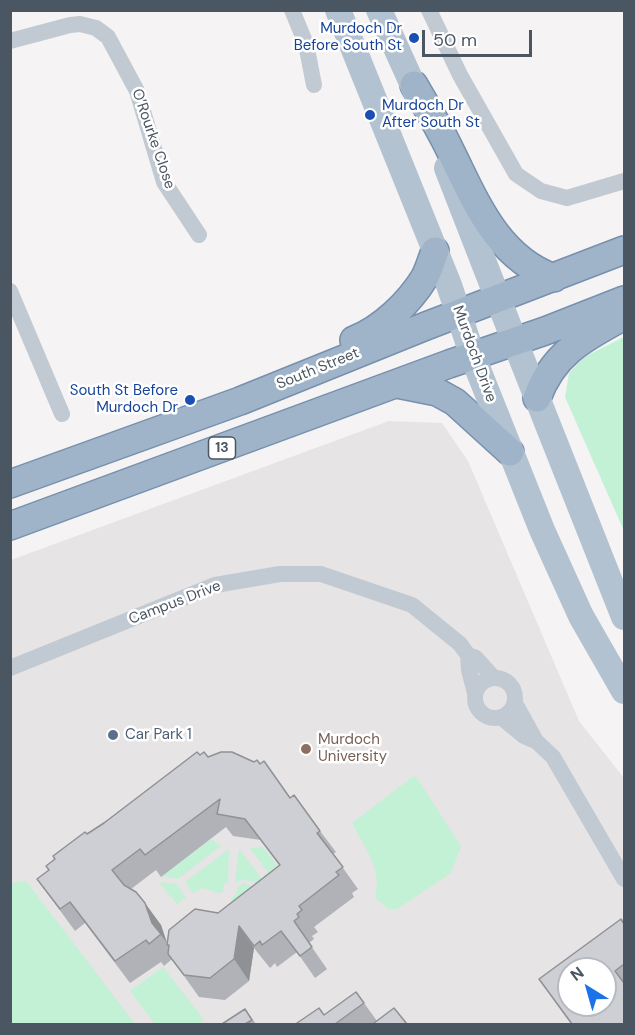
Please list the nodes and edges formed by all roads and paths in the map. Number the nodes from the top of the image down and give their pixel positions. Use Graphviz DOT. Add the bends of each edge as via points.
graph roads {
  1 [pos="292,10"];
  2 [pos="338,10"];
  3 [pos="379,10"];
  4 [pos="429,10"];
  5 [pos="10,41"];
  6 [pos="314,85"];
  7 [pos="414,85"];
  8 [pos="624,181"];
  9 [pos="199,235"];
  10 [pos="435,250"];
  11 [pos="624,250"];
  12 [pos="554,278"];
  13 [pos="10,291"];
  14 [pos="498,299"];
  15 [pos="624,300"];
  16 [pos="459,313"];
  17 [pos="624,316"];
  18 [pos="516,341"];
  19 [pos="473,357"];
  20 [pos="397,384"];
  21 [pos="537,398"];
  22 [pos="240,401"];
  23 [pos="62,414"];
  24 [pos="510,452"];
  25 [pos="10,484"];
  26 [pos="10,526"];
  27 [pos="624,617"];
  28 [pos="468,655"];
  29 [pos="10,668"];
  30 [pos="493,677"];
  31 [pos="624,691"];
  32 [pos="476,693"];
  33 [pos="515,703"];
  34 [pos="501,717"];
  35 [pos="536,741"];
  36 [pos="624,879"];
  1 -- 6 [label="street" via="306,44"];
  2 -- 10 [label="main road, Murdoch Drive"];
  3 -- 7 [label="main road"];
  4 -- 8 [label="street" via="460,75 516,174 541,191 567,198"];
  5 -- 9 [label="street, O’Rourke Close" via="80,24 96,28 108,37 137,91 164,182"];
  7 -- 12 [label="highway" via="497,236 537,272"];
  7 -- 14 [label="main road"];
  10 -- 16 [label="main road, Murdoch Drive"];
  10 -- 22 [label="highway" via="426,276 385,322 367,335 295,364"];
  11 -- 12 [label="highway, South Street"];
  12 -- 14 [label="highway, South Street"];
  13 -- 23 [label="street"];
  14 -- 16 [label="highway, South Street"];
  14 -- 18 [label="main road"];
  15 -- 18 [label="highway, 13"];
  16 -- 19 [label="main road, Murdoch Drive"];
  16 -- 22 [label="highway, South Street"];
  17 -- 21 [label="highway" via="573,346 544,380"];
  18 -- 19 [label="highway, 13"];
  18 -- 21 [label="main road"];
  19 -- 20 [label="highway, 13"];
  19 -- 24 [label="main road, Murdoch Drive"];
  20 -- 24 [label="highway" via="437,392 454,402"];
  20 -- 26 [label="highway, 13"];
  21 -- 27 [label="main road"];
  22 -- 25 [label="highway, South Street"];
  24 -- 31 [label="main road, Murdoch Drive" via="560,572"];
  28 -- 29 [label="street, Campus Drive" via="412,605 321,574 280,574 215,585"];
  28 -- 30 [label="street, Campus Drive" via="476,658"];
  28 -- 32 [label="street"];
  30 -- 32 [label="street" via="480,684"];
  30 -- 33 [label="street" via="511,684"];
  32 -- 34 [label="street" via="475,702 483,714"];
  33 -- 34 [label="street"];
  33 -- 35 [label="street"];
  34 -- 35 [label="street"];
  35 -- 36 [label="street" via="553,757"];
}
